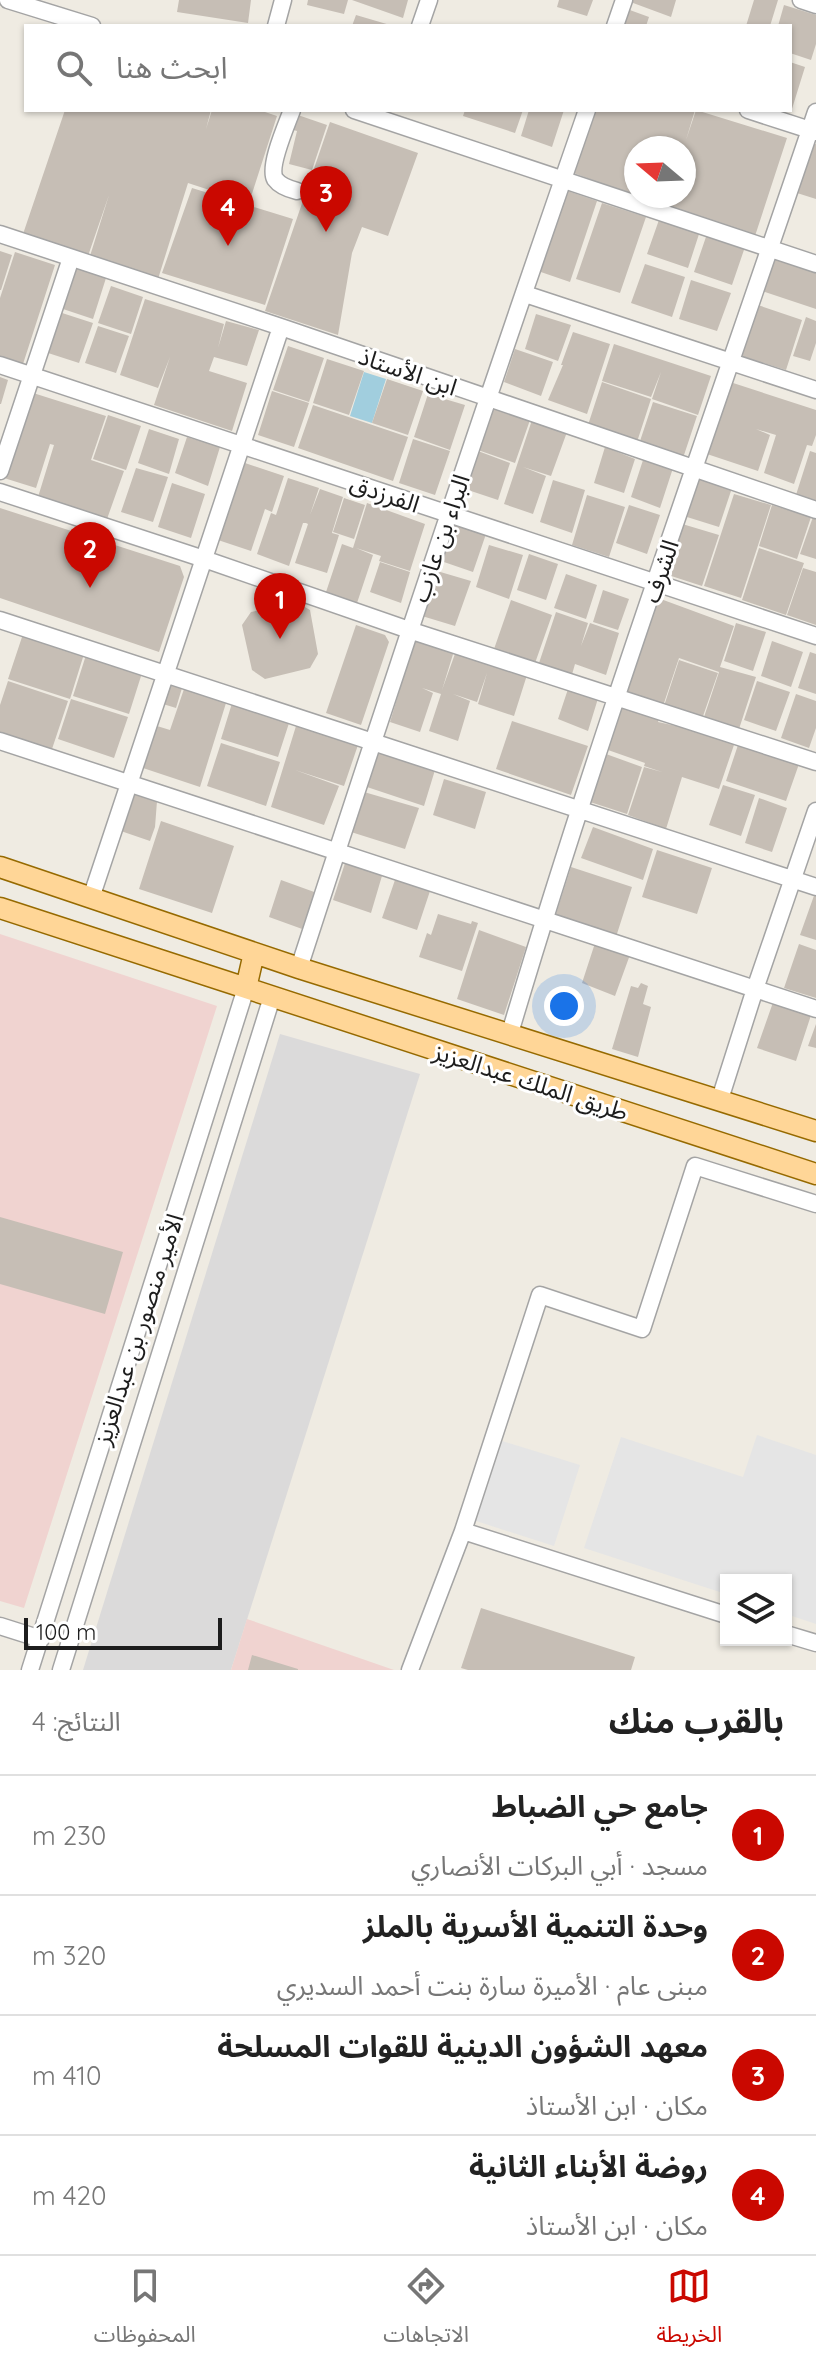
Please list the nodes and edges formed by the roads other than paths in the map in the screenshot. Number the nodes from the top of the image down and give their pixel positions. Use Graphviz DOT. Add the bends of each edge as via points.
graph roads {
  1 [pos="8,0"];
  2 [pos="283,0"];
  3 [pos="429,0"];
  4 [pos="624,0"];
  5 [pos="801,0"];
  6 [pos="816,5"];
  7 [pos="86,24"];
  8 [pos="277,24"];
  9 [pos="421,24"];
  10 [pos="616,24"];
  11 [pos="291,112"];
  12 [pos="366,112"];
  13 [pos="586,112"];
  14 [pos="754,112"];
  15 [pos="816,112"];
  16 [pos="389,116"];
  17 [pos="813,131"];
  18 [pos="562,181"];
  19 [pos="297,191"];
  20 [pos="0,234"];
  21 [pos="770,249"];
  22 [pos="71,258"];
  23 [pos="816,264"];
  24 [pos="525,294"];
  25 [pos="281,327"];
  26 [pos="731,363"];
  27 [pos="0,365"];
  28 [pos="32,375"];
  29 [pos="816,390"];
  30 [pos="489,399"];
  31 [pos="242,445"];
  32 [pos="695,469"];
  33 [pos="0,471"];
  34 [pos="0,492"];
  35 [pos="816,510"];
  36 [pos="447,514"];
  37 [pos="204,559"];
  38 [pos="655,583"];
  39 [pos="0,620"];
  40 [pos="409,630"];
  41 [pos="816,636"];
  42 [pos="165,674"];
  43 [pos="617,697"];
  44 [pos="0,741"];
  45 [pos="372,742"];
  46 [pos="816,762"];
  47 [pos="128,783"];
  48 [pos="581,810"];
  49 [pos="816,811"];
  50 [pos="337,851"];
  51 [pos="0,867"];
  52 [pos="793,879"];
  53 [pos="816,887"];
  54 [pos="91,898"];
  55 [pos="0,908"];
  56 [pos="544,920"];
  57 [pos="234,946"];
  58 [pos="254,953"];
  59 [pos="299,968"];
  60 [pos="225,982"];
  61 [pos="246,988"];
  62 [pos="755,989"];
  63 [pos="272,997"];
  64 [pos="816,1009"];
  65 [pos="510,1033"];
  66 [pos="720,1099"];
  67 [pos="816,1131"];
  68 [pos="816,1174"];
  69 [pos="816,1204"];
  70 [pos="166,1240"];
  71 [pos="194,1248"];
  72 [pos="117,1397"];
  73 [pos="144,1407"];
  74 [pos="463,1531"];
  75 [pos="720,1613"];
  76 [pos="0,1626"];
  77 [pos="792,1636"];
  78 [pos="41,1639"];
  79 [pos="816,1643"];
  80 [pos="30,1670"];
  81 [pos="61,1670"];
  82 [pos="410,1670"];
  1 -- 7 [label="street"];
  2 -- 8 [label="street"];
  3 -- 9 [label="street"];
  4 -- 10 [label="street"];
  5 -- 6 [label="street"];
  11 -- 19 [label="street" via="272,169 276,180"];
  12 -- 16 [label="street"];
  13 -- 18 [label="street, البراء بن عازب"];
  14 -- 17 [label="street"];
  15 -- 17 [label="street, الشرف"];
  16 -- 18 [label="street"];
  17 -- 21 [label="street, الشرف"];
  18 -- 21 [label="street"];
  18 -- 24 [label="street, البراء بن عازب"];
  20 -- 22 [label="street, ابن الأستاذ"];
  21 -- 23 [label="street"];
  21 -- 26 [label="street, الشرف"];
  22 -- 25 [label="street, ابن الأستاذ"];
  22 -- 28 [label="street"];
  24 -- 26 [label="street"];
  24 -- 30 [label="street, البراء بن عازب"];
  25 -- 30 [label="street, ابن الأستاذ"];
  25 -- 31 [label="street"];
  26 -- 29 [label="street"];
  26 -- 32 [label="street, الشرف"];
  27 -- 28 [label="street, الفرزدق"];
  28 -- 31 [label="street, الفرزدق"];
  28 -- 33 [label="street"];
  30 -- 32 [label="street, ابن الأستاذ"];
  30 -- 36 [label="street, البراء بن عازب"];
  31 -- 36 [label="street, الفرزدق"];
  31 -- 37 [label="street"];
  32 -- 35 [label="street, ابن الأستاذ"];
  32 -- 38 [label="street, الشرف"];
  34 -- 37 [label="street"];
  36 -- 38 [label="street, الفرزدق"];
  36 -- 40 [label="street, البراء بن عازب"];
  37 -- 40 [label="street"];
  37 -- 42 [label="street"];
  38 -- 41 [label="street, الفرزدق"];
  38 -- 43 [label="street, الشرف"];
  39 -- 42 [label="street"];
  40 -- 43 [label="street"];
  40 -- 45 [label="street, البراء بن عازب"];
  42 -- 45 [label="street"];
  42 -- 47 [label="street"];
  43 -- 46 [label="street"];
  43 -- 48 [label="street, الشرف"];
  44 -- 47 [label="street"];
  45 -- 48 [label="street"];
  45 -- 50 [label="street, البراء بن عازب"];
  47 -- 50 [label="street"];
  47 -- 54 [label="street"];
  48 -- 52 [label="street"];
  48 -- 56 [label="street, الشرف"];
  49 -- 52 [label="street"];
  50 -- 56 [label="street"];
  50 -- 59 [label="street, البراء بن عازب"];
  51 -- 54 [label="main road, طريق الملك عبدالعزيز"];
  52 -- 53 [label="street"];
  52 -- 62 [label="street"];
  54 -- 57 [label="main road, طريق الملك عبدالعزيز"];
  55 -- 60 [label="main road, طريق الملك عبدالعزيز"];
  56 -- 62 [label="street"];
  56 -- 65 [label="street, الشرف"];
  57 -- 58 [label="main road, طريق الملك عبدالعزيز"];
  57 -- 60 [label="main road"];
  58 -- 59 [label="main road, طريق الملك عبدالعزيز"];
  58 -- 61 [label="main road"];
  59 -- 65 [label="main road, طريق الملك عبدالعزيز"];
  60 -- 61 [label="main road, طريق الملك عبدالعزيز"];
  61 -- 63 [label="main road, طريق الملك عبدالعزيز"];
  61 -- 70 [label="street, الأمير منصور بن عبدالعزيز"];
  62 -- 64 [label="street"];
  62 -- 66 [label="street"];
  63 -- 68 [label="main road, طريق الملك عبدالعزيز"];
  63 -- 71 [label="street, الأمير منصور بن عبدالعزيز"];
  65 -- 66 [label="main road, طريق الملك عبدالعزيز"];
  66 -- 67 [label="main road, طريق الملك عبدالعزيز"];
  69 -- 74 [label="street" via="695,1166 642,1329 540,1295"];
  70 -- 71 [label="street"];
  70 -- 72 [label="street, الأمير منصور بن عبدالعزيز"];
  71 -- 73 [label="street, الأمير منصور بن عبدالعزيز"];
  72 -- 73 [label="street"];
  72 -- 78 [label="street, الأمير منصور بن عبدالعزيز"];
  73 -- 81 [label="street, الأمير منصور بن عبدالعزيز"];
  74 -- 75 [label="street"];
  74 -- 82 [label="street"];
  76 -- 78 [label="street"];
  77 -- 79 [label="street"];
  78 -- 80 [label="street, الأمير منصور بن عبدالعزيز"];
}
